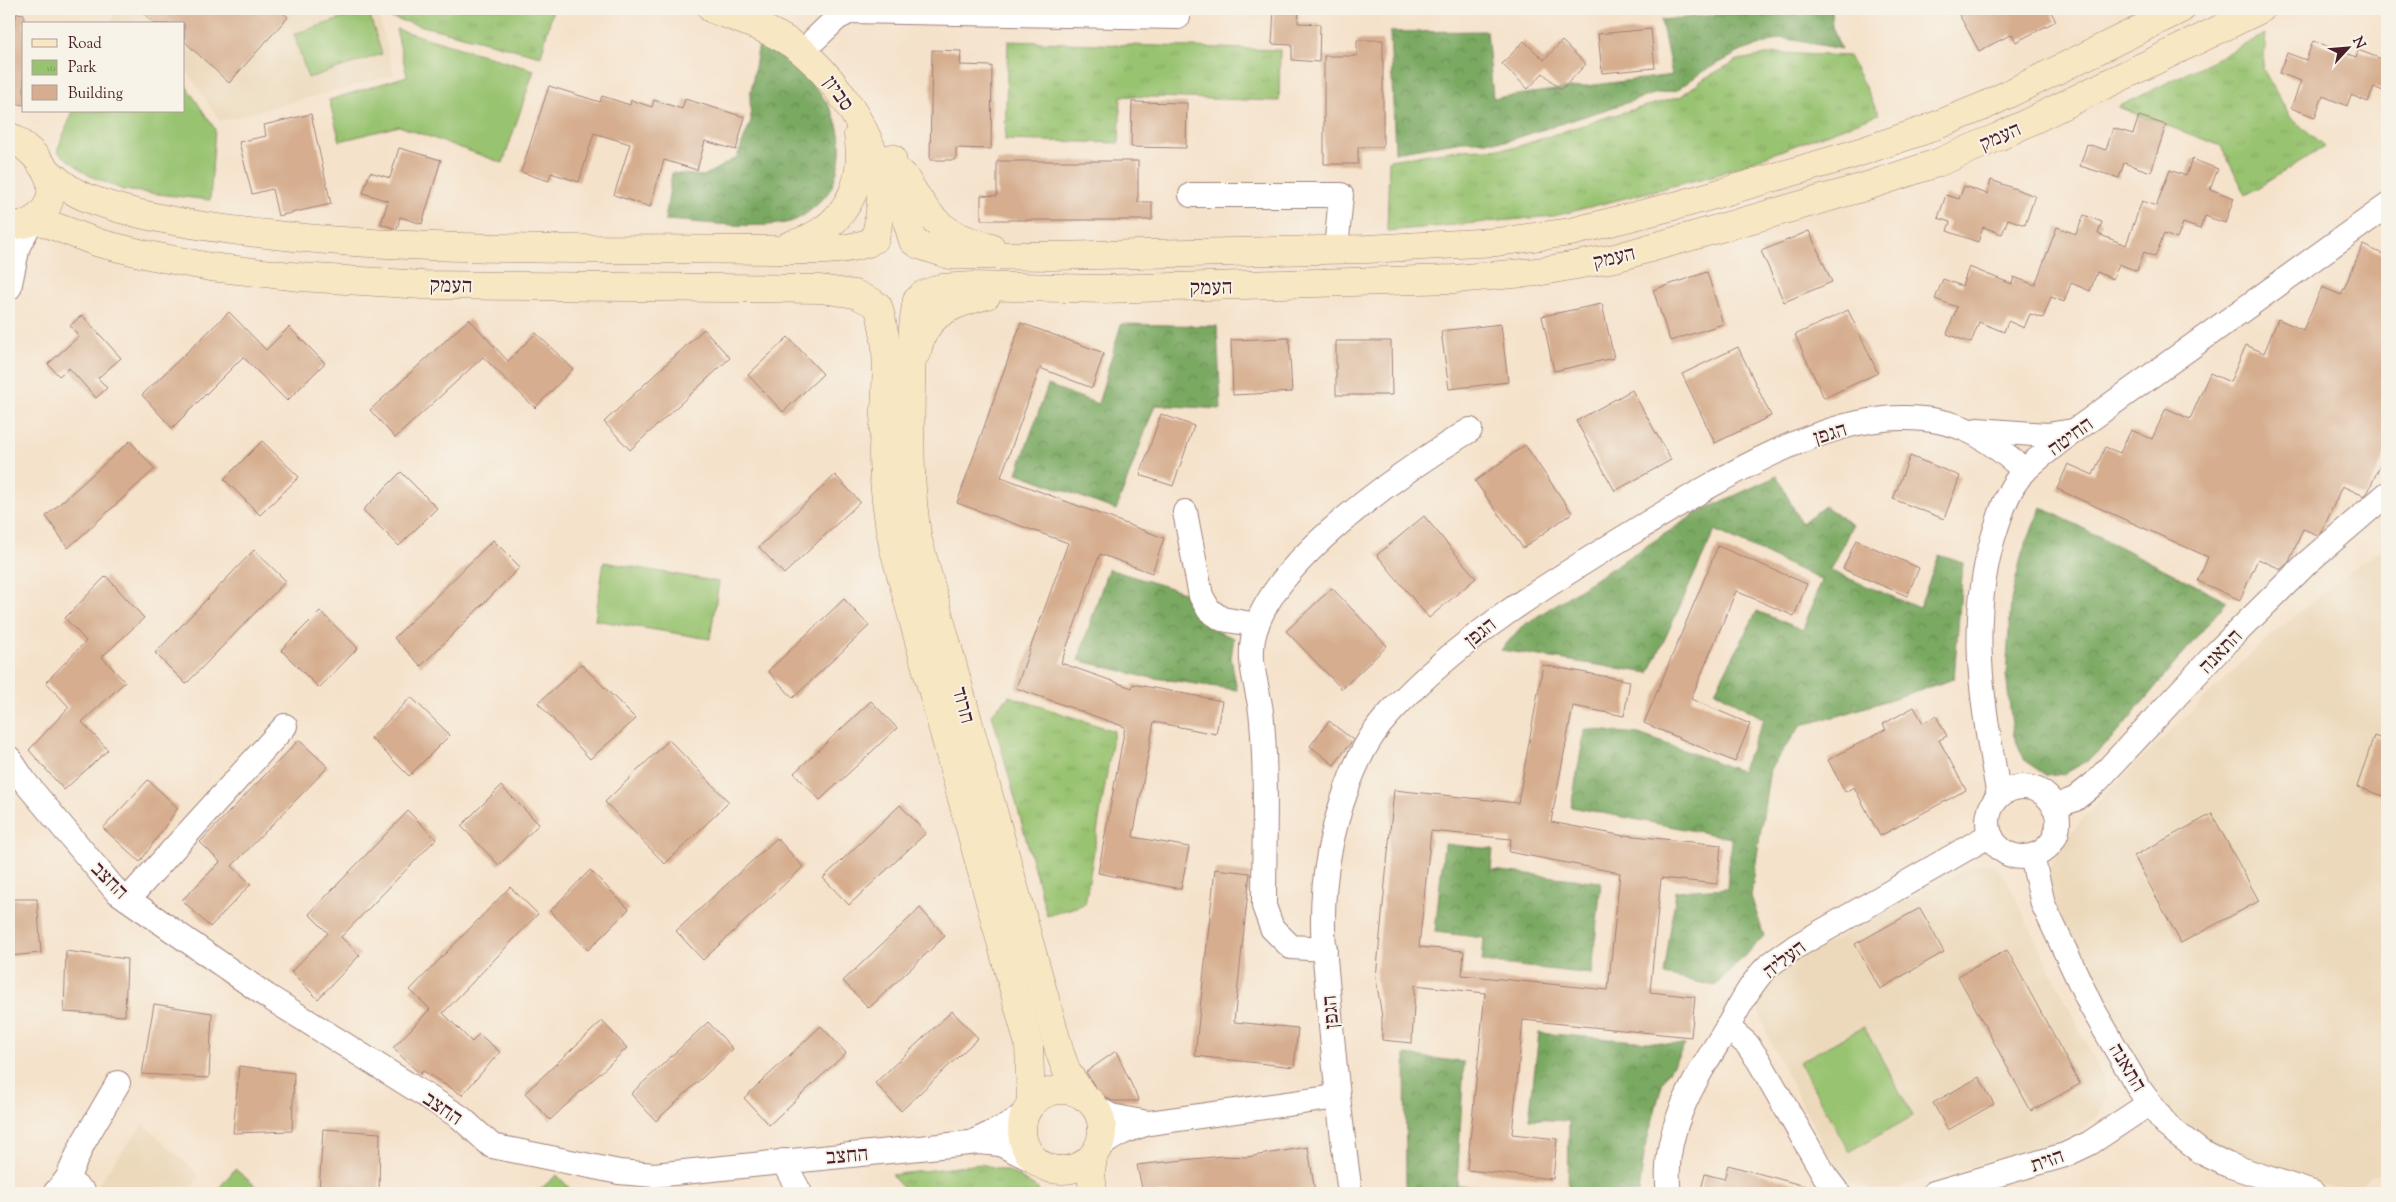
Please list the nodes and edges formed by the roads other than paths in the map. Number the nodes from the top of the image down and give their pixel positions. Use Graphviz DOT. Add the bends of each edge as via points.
graph roads {
  1 [pos="712,9"];
  2 [pos="759,9"];
  3 [pos="2181,9"];
  4 [pos="2261,9"];
  5 [pos="1178,17"];
  6 [pos="814,40"];
  7 [pos="853,111"];
  8 [pos="9,136"];
  9 [pos="891,157"];
  10 [pos="42,166"];
  11 [pos="1190,195"];
  12 [pos="2387,206"];
  13 [pos="25,222"];
  14 [pos="872,241"];
  15 [pos="916,243"];
  16 [pos="771,250"];
  17 [pos="1336,250"];
  18 [pos="1034,256"];
  19 [pos="9,288"];
  20 [pos="1009,288"];
  21 [pos="820,290"];
  22 [pos="919,297"];
  23 [pos="875,304"];
  24 [pos="885,377"];
  25 [pos="911,383"];
  26 [pos="1968,429"];
  27 [pos="2080,429"];
  28 [pos="1470,430"];
  29 [pos="2025,471"];
  30 [pos="2387,494"];
  31 [pos="1185,512"];
  32 [pos="1258,625"];
  33 [pos="285,726"];
  34 [pos="9,749"];
  35 [pos="9,758"];
  36 [pos="26,782"];
  37 [pos="1999,796"];
  38 [pos="2054,807"];
  39 [pos="1990,835"];
  40 [pos="2032,856"];
  41 [pos="128,899"];
  42 [pos="1325,949"];
  43 [pos="1727,1027"];
  44 [pos="118,1083"];
  45 [pos="1337,1097"];
  46 [pos="1089,1102"];
  47 [pos="2150,1103"];
  48 [pos="1028,1108"];
  49 [pos="1149,1123"];
  50 [pos="961,1144"];
  51 [pos="1095,1153"];
  52 [pos="783,1161"];
  53 [pos="1038,1162"];
  54 [pos="2265,1185"];
  55 [pos="69,1188"];
  56 [pos="800,1193"];
  57 [pos="1062,1193"];
  58 [pos="1093,1193"];
  59 [pos="1350,1193"];
  60 [pos="1669,1193"];
  61 [pos="1838,1193"];
  62 [pos="1934,1193"];
  63 [pos="2313,1193"];
  1 -- 7 [label="main road, סביון" via="775,34 793,45 817,63"];
  2 -- 6 [label="main road, סביון" via="783,19"];
  3 -- 17 [label="main road, העמק" via="1984,106 1925,130 1686,203 1607,224 1523,239"];
  4 -- 20 [label="main road, העמק" via="1998,137 1937,163 1615,258 1519,274 1454,279 1103,289"];
  5 -- 6 [label="street" via="851,11 837,18"];
  6 -- 9 [label="main road, סביון" via="829,51 868,103"];
  7 -- 14 [label="main road, סביון" via="870,147 881,185 879,218"];
  7 -- 16 [label="main road" via="861,150 860,168 846,206 822,232 807,240"];
  8 -- 10 [label="main road, העמק" via="32,153"];
  9 -- 15 [label="main road, סביון"];
  9 -- 18 [label="main road" via="938,225 972,242"];
  10 -- 13 [label="main road" via="49,178 51,191 48,205 40,217"];
  10 -- 16 [label="main road, העמק" via="84,197 226,230 424,246"];
  11 -- 17 [label="street" via="1340,194"];
  12 -- 27 [label="street, החיטה"];
  13 -- 19 [label="street"];
  13 -- 21 [label="main road, העמק" via="148,255 210,267 300,278 423,285"];
  14 -- 15 [label="main road" via="894,234"];
  14 -- 16 [label="main road, העמק" via="855,248"];
  14 -- 23 [label="main road" via="861,252 856,274 858,285"];
  15 -- 18 [label="main road, העמק" via="950,255"];
  15 -- 22 [label="main road" via="929,264 927,286"];
  17 -- 18 [label="main road, העמק"];
  20 -- 22 [label="main road, העמק" via="941,288"];
  20 -- 25 [label="main road" via="962,302 935,316 920,338"];
  21 -- 23 [label="main road, העמק" via="855,294"];
  21 -- 24 [label="main road" via="851,306 862,316 878,347"];
  22 -- 23 [label="main road" via="899,308"];
  22 -- 25 [label="main road, חרוד" via="912,321"];
  23 -- 24 [label="main road, חרוד" via="884,324"];
  24 -- 48 [label="main road, חרוד" via="884,486 893,546 1029,1045"];
  25 -- 46 [label="main road, חרוד" via="910,484 918,540 1052,1027 1067,1072"];
  26 -- 27 [label="street" via="2047,435"];
  26 -- 29 [label="street, הגפן" via="1996,445"];
  26 -- 42 [label="street, הגפן" via="1938,420 1902,417 1848,426 1784,448 1712,483 1497,619 1423,679 1387,715 1366,745 1347,787 1332,839 1325,880"];
  27 -- 29 [label="street, החיטה"];
  28 -- 32 [label="street" via="1390,483 1313,546 1284,579"];
  29 -- 37 [label="street, החיטה" via="2016,480 2004,505 1992,540 1979,635 1980,682"];
  30 -- 38 [label="street, התאנה" via="2308,562 2218,651 2095,783 2075,799"];
  31 -- 32 [label="street" via="1201,596 1209,610 1222,619"];
  32 -- 42 [label="street" via="1250,663 1262,720 1264,906 1272,928 1291,947"];
  33 -- 41 [label="street"];
  34 -- 36 [label="street, החצב"];
  35 -- 36 [label="street, החצב"];
  36 -- 41 [label="street, החצב" via="116,892"];
  37 -- 38 [label="street" via="2008,790 2030,788 2048,798"];
  37 -- 39 [label="street" via="1988,814"];
  38 -- 40 [label="street" via="2057,816 2054,837 2049,845"];
  39 -- 40 [label="street" via="1995,844 2007,853"];
  39 -- 43 [label="street, העליה" via="1795,947 1767,968"];
  40 -- 47 [label="street, התאנה" via="2044,904 2091,1006"];
  41 -- 52 [label="street, החצב" via="268,996 460,1118 492,1146 619,1172 654,1175"];
  42 -- 45 [label="street, הגפן"];
  43 -- 60 [label="street, העליה" via="1690,1088 1673,1133 1667,1174"];
  43 -- 61 [label="street" via="1747,1044 1759,1061"];
  44 -- 55 [label="street" via="84,1143"];
  45 -- 49 [label="street"];
  45 -- 59 [label="street, הגפן"];
  46 -- 48 [label="main road" via="1077,1093 1063,1090 1045,1094"];
  46 -- 49 [label="street" via="1122,1119"];
  46 -- 51 [label="main road" via="1102,1125 1102,1136"];
  47 -- 54 [label="street, התאנה" via="2167,1126 2201,1152"];
  47 -- 62 [label="street, הזית" via="2090,1143 2065,1155"];
  48 -- 50 [label="street, החצב" via="1011,1124 983,1139"];
  48 -- 53 [label="main road" via="1022,1137 1026,1150"];
  49 -- 51 [label="street" via="1107,1140"];
  50 -- 52 [label="street, החצב"];
  50 -- 53 [label="street, החצב" via="1000,1144"];
  51 -- 53 [label="main road" via="1076,1168 1063,1171"];
  51 -- 58 [label="main road" via="1091,1173"];
  52 -- 56 [label="street"];
  53 -- 57 [label="main road"];
  54 -- 63 [label="street, התאנה"];
}
